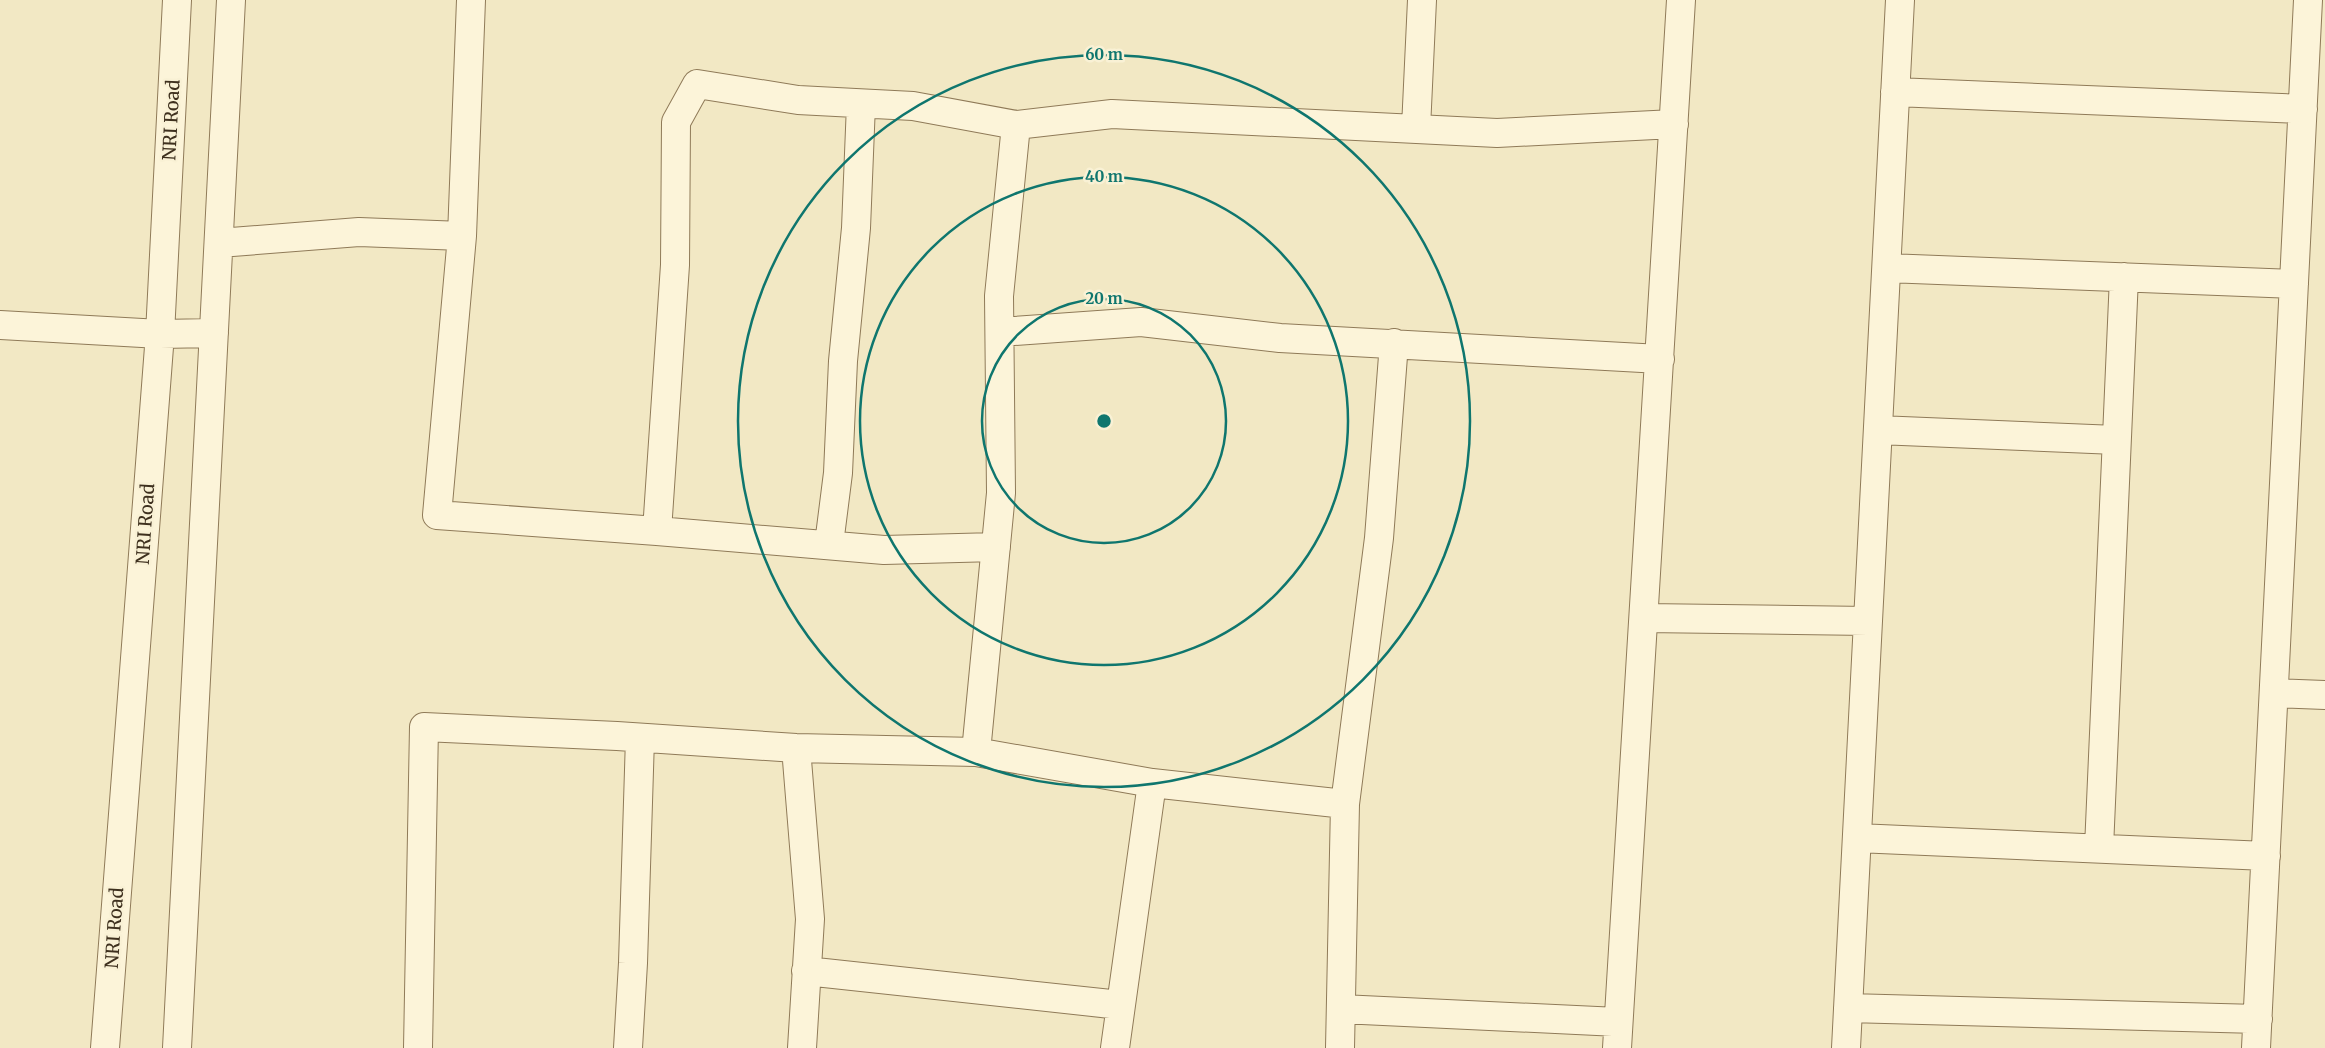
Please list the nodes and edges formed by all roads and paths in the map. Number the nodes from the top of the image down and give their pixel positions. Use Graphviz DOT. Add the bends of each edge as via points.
graph roads {
  1 [pos="177,0"];
  2 [pos="231,0"];
  3 [pos="471,0"];
  4 [pos="1422,0"];
  5 [pos="1681,0"];
  6 [pos="1900,0"];
  7 [pos="2308,0"];
  8 [pos="1895,92"];
  9 [pos="861,104"];
  10 [pos="2303,110"];
  11 [pos="1674,124"];
  12 [pos="1016,125"];
  13 [pos="1416,128"];
  14 [pos="462,236"];
  15 [pos="219,243"];
  16 [pos="1887,268"];
  17 [pos="2124,277"];
  18 [pos="2294,284"];
  19 [pos="0,325"];
  20 [pos="1000,332"];
  21 [pos="214,333"];
  22 [pos="160,334"];
  23 [pos="1394,343"];
  24 [pos="1660,359"];
  25 [pos="1878,430"];
  26 [pos="2116,440"];
  27 [pos="657,532"];
  28 [pos="829,544"];
  29 [pos="996,547"];
  30 [pos="1645,618"];
  31 [pos="1868,621"];
  32 [pos="2274,693"];
  33 [pos="2325,694"];
  34 [pos="640,738"];
  35 [pos="796,748"];
  36 [pos="976,752"];
  37 [pos="1152,783"];
  38 [pos="1345,804"];
  39 [pos="1857,838"];
  40 [pos="2099,848"];
  41 [pos="2266,856"];
  42 [pos="806,971"];
  43 [pos="1120,1005"];
  44 [pos="1848,1008"];
  45 [pos="1341,1009"];
  46 [pos="2258,1019"];
  47 [pos="1618,1035"];
  48 [pos="105,1048"];
  49 [pos="177,1048"];
  50 [pos="418,1048"];
  51 [pos="628,1048"];
  52 [pos="802,1048"];
  53 [pos="1115,1048"];
  54 [pos="1340,1048"];
  55 [pos="1846,1048"];
  56 [pos="2256,1048"];
  1 -- 22 [label="street, NRI Road"];
  2 -- 15 [label="street"];
  3 -- 14 [label="street"];
  4 -- 13 [label="street"];
  5 -- 11 [label="street"];
  6 -- 8 [label="street"];
  7 -- 10 [label="street"];
  8 -- 10 [label="street"];
  8 -- 16 [label="street"];
  9 -- 12 [label="street" via="913,106"];
  9 -- 27 [label="street" via="798,100 696,84 676,122 675,265"];
  9 -- 28 [label="street" via="856,228 843,361 838,473"];
  10 -- 18 [label="street"];
  11 -- 13 [label="street" via="1498,132"];
  11 -- 24 [label="street"];
  12 -- 13 [label="street" via="1112,114"];
  12 -- 20 [label="street" via="999,296"];
  14 -- 15 [label="street" via="359,232"];
  14 -- 27 [label="street" via="437,515"];
  15 -- 21 [label="street"];
  16 -- 17 [label="street"];
  16 -- 25 [label="street"];
  17 -- 18 [label="street"];
  17 -- 26 [label="street"];
  18 -- 32 [label="street"];
  19 -- 22 [label="street"];
  20 -- 23 [label="street" via="1141,322 1280,338"];
  20 -- 29 [label="street" via="1001,493"];
  21 -- 22 [label="street"];
  21 -- 49 [label="street"];
  22 -- 48 [label="street, NRI Road"];
  23 -- 24 [label="street"];
  23 -- 38 [label="street" via="1379,538"];
  24 -- 30 [label="street"];
  25 -- 26 [label="street"];
  25 -- 31 [label="street"];
  26 -- 40 [label="street"];
  27 -- 28 [label="street"];
  28 -- 29 [label="street" via="884,550"];
  29 -- 36 [label="street"];
  30 -- 31 [label="street"];
  30 -- 47 [label="street"];
  31 -- 39 [label="street"];
  32 -- 33 [label="street"];
  32 -- 41 [label="street"];
  34 -- 35 [label="street"];
  34 -- 50 [label="street" via="424,727"];
  34 -- 51 [label="street"];
  35 -- 36 [label="street"];
  35 -- 42 [label="street" via="810,918"];
  36 -- 37 [label="street"];
  37 -- 38 [label="street"];
  37 -- 43 [label="street"];
  38 -- 45 [label="street"];
  39 -- 40 [label="street"];
  39 -- 44 [label="street"];
  40 -- 41 [label="street"];
  41 -- 46 [label="street"];
  42 -- 43 [label="street"];
  42 -- 52 [label="street"];
  43 -- 53 [label="street"];
  44 -- 46 [label="street"];
  44 -- 55 [label="street"];
  45 -- 47 [label="street"];
  45 -- 54 [label="street"];
  46 -- 56 [label="street"];
}
